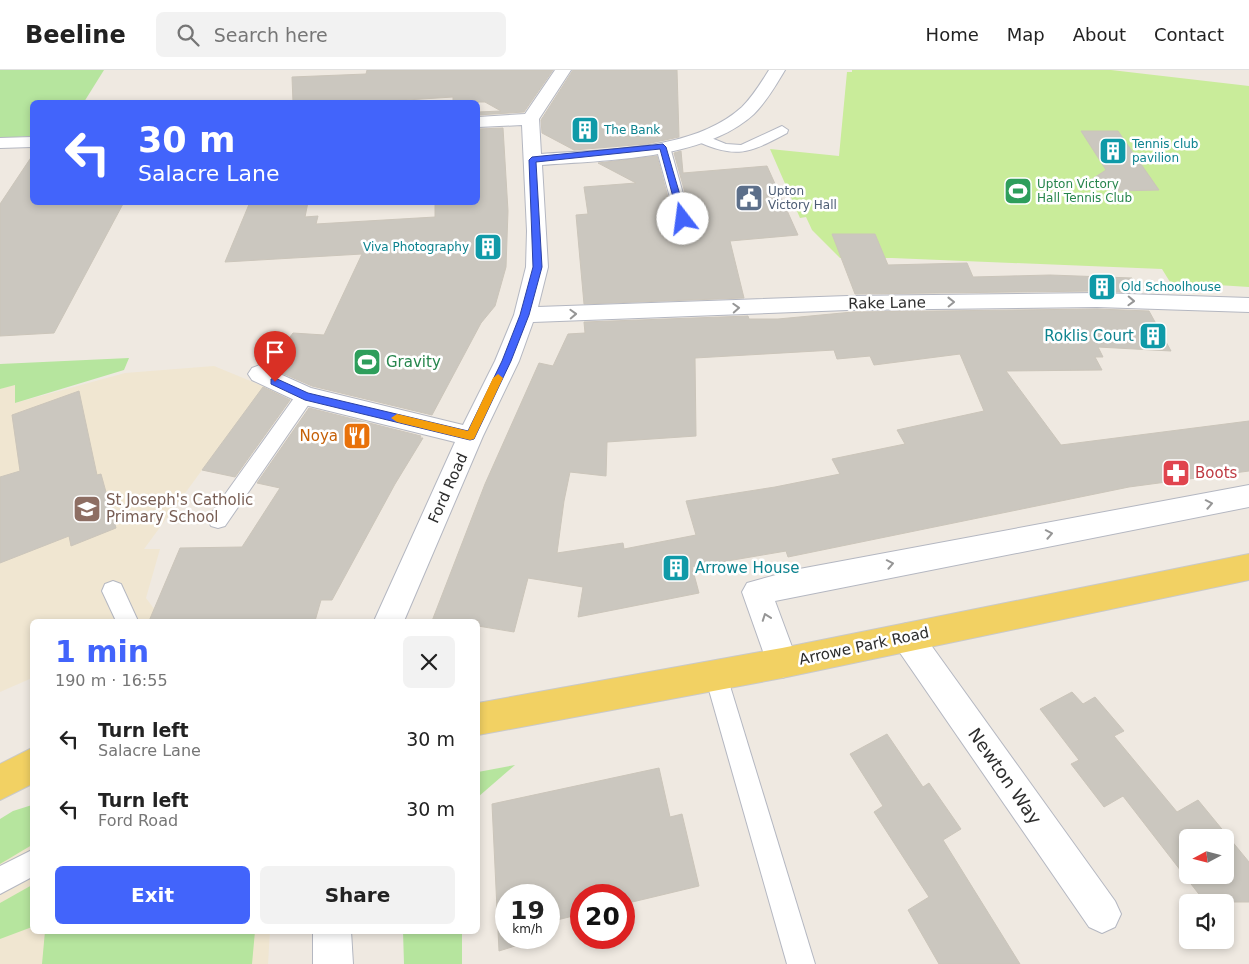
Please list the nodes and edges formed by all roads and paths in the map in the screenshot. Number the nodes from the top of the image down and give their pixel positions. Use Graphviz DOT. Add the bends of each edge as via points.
graph roads {
  1 [pos="562,70"];
  2 [pos="777,70"];
  3 [pos="530,119"];
  4 [pos="480,122"];
  5 [pos="782,130"];
  6 [pos="699,137"];
  7 [pos="30,142"];
  8 [pos="2,146"];
  9 [pos="663,147"];
  10 [pos="532,160"];
  11 [pos="683,219"];
  12 [pos="1249,305"];
  13 [pos="525,315"];
  14 [pos="260,374"];
  15 [pos="305,396"];
  16 [pos="470,436"];
  17 [pos="1249,496"];
  18 [pos="218,520"];
  19 [pos="1249,567"];
  20 [pos="113,592"];
  21 [pos="126,619"];
  22 [pos="390,619"];
  23 [pos="907,637"];
  24 [pos="782,663"];
  25 [pos="716,676"];
  26 [pos="480,719"];
  27 [pos="30,767"];
  28 [pos="0,782"];
  29 [pos="30,864"];
  30 [pos="0,881"];
  31 [pos="1102,914"];
  32 [pos="332,934"];
  33 [pos="333,964"];
  34 [pos="801,964"];
  1 -- 3 [label="street"];
  2 -- 6 [label="street" via="763,93 742,114"];
  3 -- 4 [label="street"];
  3 -- 10 [label="street, Ford Road"];
  5 -- 6 [label="lane" via="749,148 719,148"];
  6 -- 9 [label="street"];
  7 -- 8 [label="street"];
  9 -- 10 [label="street"];
  9 -- 11 [label="lane"];
  10 -- 13 [label="street, Ford Road" via="537,267"];
  13 -- 12 [label="street, Rake Lane, one-way" via="848,304 1097,300"];
  13 -- 16 [label="street, Ford Road" via="507,361"];
  14 -- 15 [label="street"];
  15 -- 16 [label="street"];
  15 -- 18 [label="lane"];
  16 -- 22 [label="street, Ford Road"];
  24 -- 17 [label="street, one-way" via="757,592"];
  19 -- 23 [label="main road, Arrowe Park Road"];
  20 -- 21 [label="lane"];
  23 -- 24 [label="main road, Arrowe Park Road"];
  23 -- 31 [label="street, Newton Way"];
  24 -- 25 [label="main road, Arrowe Park Road"];
  25 -- 26 [label="main road, Arrowe Park Road"];
  25 -- 34 [label="lane"];
  27 -- 28 [label="main road"];
  29 -- 30 [label="lane"];
  32 -- 33 [label="street"];
}
